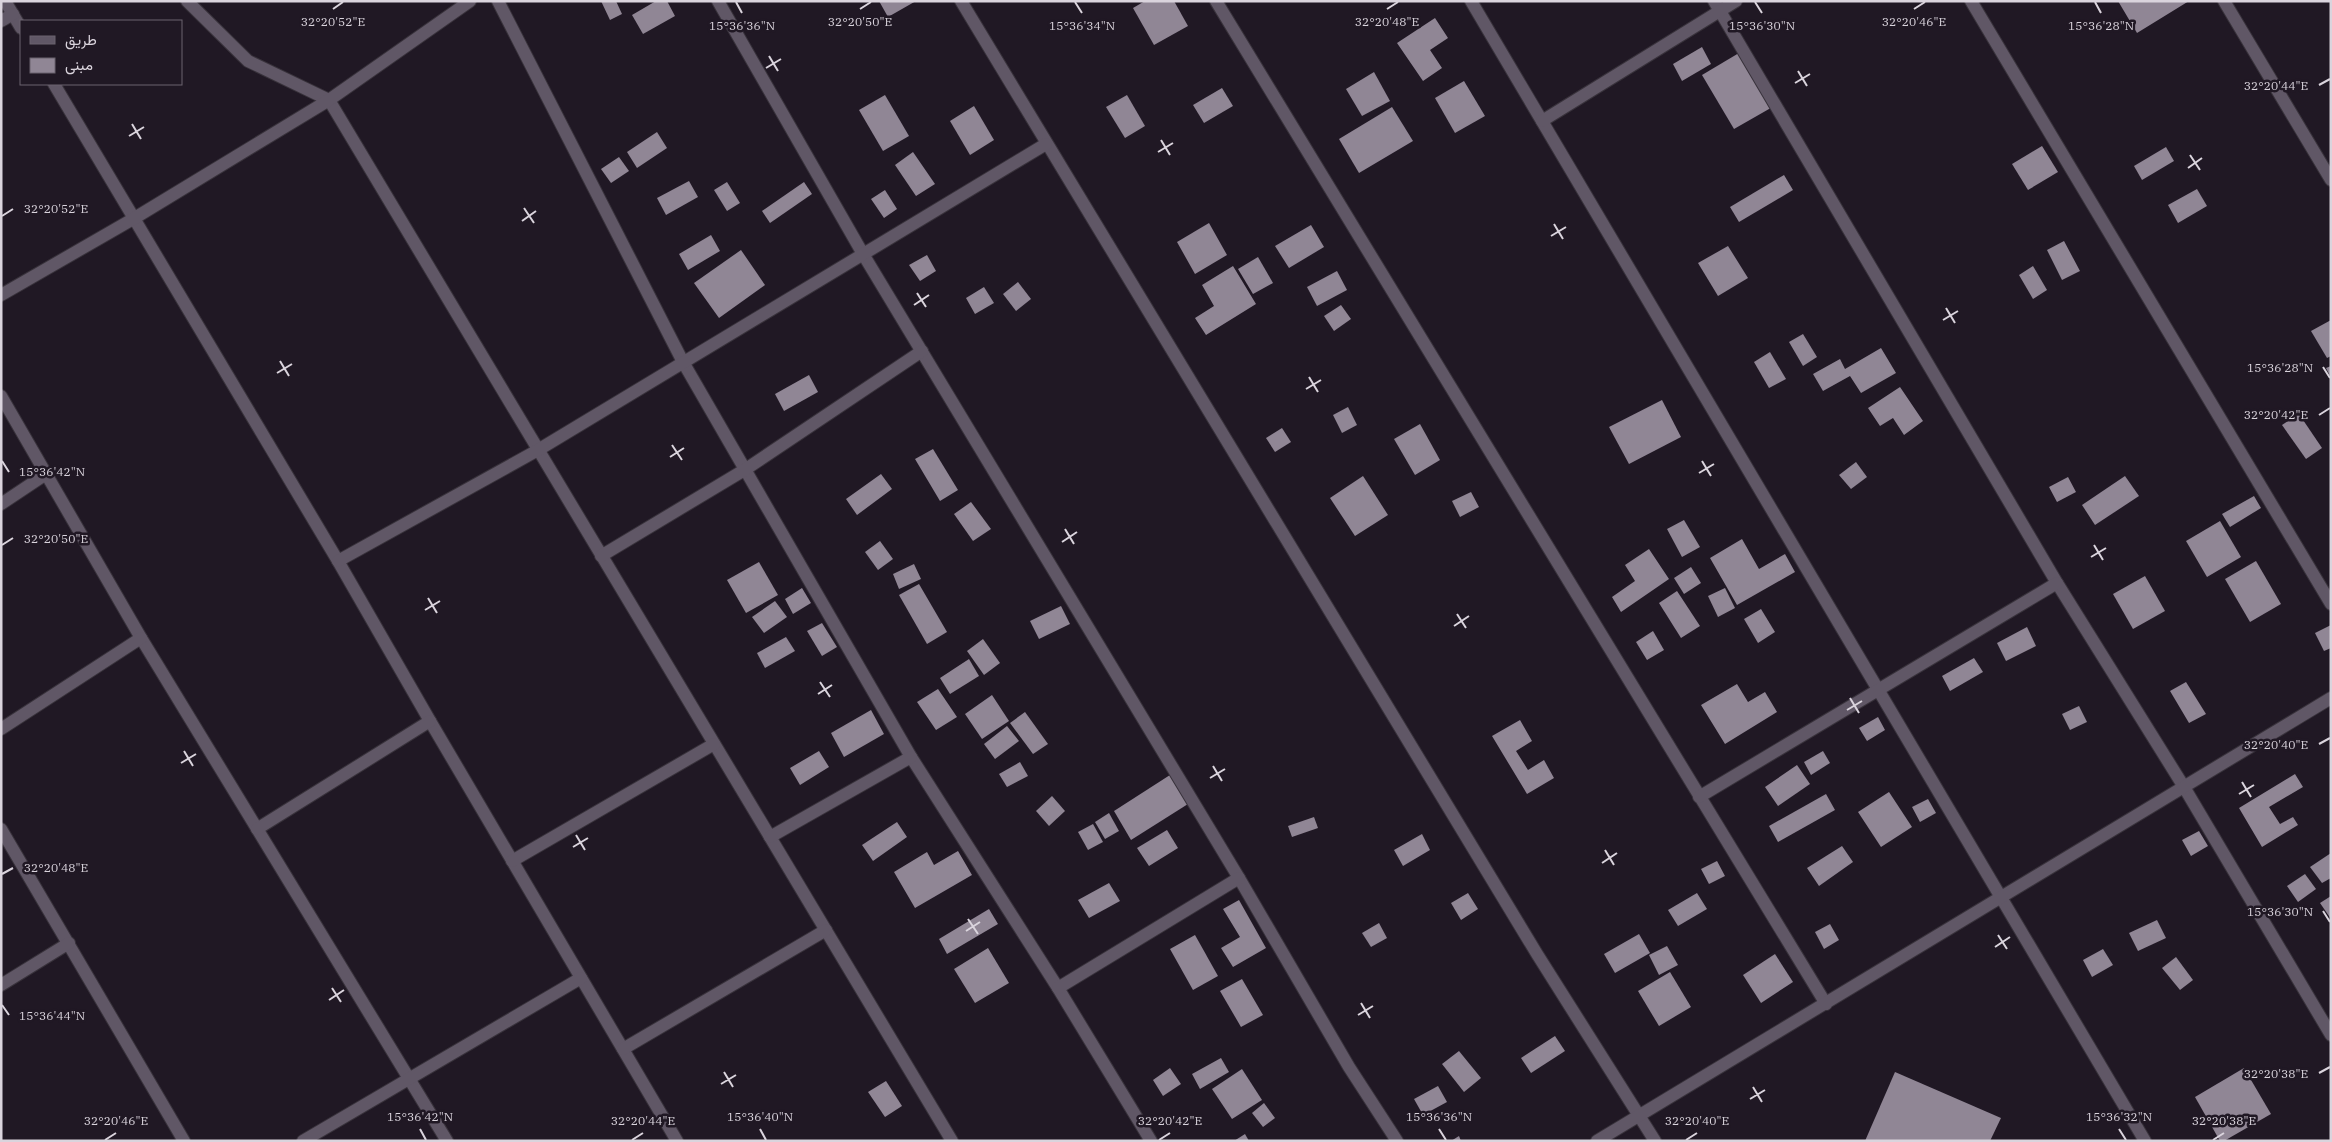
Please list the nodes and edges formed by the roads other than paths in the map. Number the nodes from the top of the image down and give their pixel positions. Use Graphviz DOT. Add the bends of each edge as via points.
graph roads {
  1 [pos="6,1"];
  2 [pos="187,1"];
  3 [pos="470,1"];
  4 [pos="498,1"];
  5 [pos="718,1"];
  6 [pos="961,1"];
  7 [pos="1216,1"];
  8 [pos="1471,1"];
  9 [pos="1736,1"];
  10 [pos="1971,1"];
  11 [pos="2224,1"];
  12 [pos="1717,6"];
  13 [pos="13,14"];
  14 [pos="1,21"];
  15 [pos="20,26"];
  16 [pos="55,85"];
  17 [pos="329,100"];
  18 [pos="1542,121"];
  19 [pos="1046,144"];
  20 [pos="2331,180"];
  21 [pos="133,219"];
  22 [pos="863,254"];
  23 [pos="1,295"];
  24 [pos="922,351"];
  25 [pos="683,362"];
  26 [pos="1,396"];
  27 [pos="538,450"];
  28 [pos="746,469"];
  29 [pos="46,474"];
  30 [pos="1,504"];
  31 [pos="601,556"];
  32 [pos="338,561"];
  33 [pos="2057,583"];
  34 [pos="2331,604"];
  35 [pos="141,638"];
  36 [pos="1878,689"];
  37 [pos="2331,698"];
  38 [pos="430,721"];
  39 [pos="1,729"];
  40 [pos="714,744"];
  41 [pos="911,757"];
  42 [pos="2184,787"];
  43 [pos="1699,797"];
  44 [pos="1,828"];
  45 [pos="257,829"];
  46 [pos="770,837"];
  47 [pos="512,861"];
  48 [pos="1239,878"];
  49 [pos="2001,897"];
  50 [pos="826,930"];
  51 [pos="69,943"];
  52 [pos="581,978"];
  53 [pos="1,985"];
  54 [pos="1058,988"];
  55 [pos="1826,1004"];
  56 [pos="2331,1035"];
  57 [pos="623,1048"];
  58 [pos="410,1078"];
  59 [pos="1639,1115"];
  60 [pos="184,1141"];
  61 [pos="303,1141"];
  62 [pos="447,1141"];
  63 [pos="677,1141"];
  64 [pos="952,1141"];
  65 [pos="1151,1141"];
  66 [pos="1397,1141"];
  67 [pos="1597,1141"];
  68 [pos="1655,1141"];
  69 [pos="2145,1141"];
  1 -- 13 [label="street"];
  2 -- 17 [label="street" via="248,61"];
  3 -- 17 [label="street"];
  4 -- 25 [label="street"];
  5 -- 22 [label="street"];
  6 -- 19 [label="street"];
  7 -- 43 [label="street"];
  8 -- 18 [label="street"];
  9 -- 12 [label="street"];
  10 -- 34 [label="street"];
  11 -- 20 [label="street"];
  12 -- 18 [label="street"];
  12 -- 33 [label="street"];
  13 -- 14 [label="street"];
  13 -- 15 [label="street"];
  16 -- 21 [label="street"];
  17 -- 21 [label="street"];
  17 -- 27 [label="street"];
  18 -- 36 [label="street"];
  19 -- 22 [label="street"];
  19 -- 59 [label="street" via="1537,954"];
  21 -- 23 [label="street"];
  21 -- 32 [label="street"];
  22 -- 24 [label="street"];
  22 -- 25 [label="street"];
  24 -- 28 [label="street"];
  24 -- 48 [label="street"];
  25 -- 27 [label="street"];
  25 -- 28 [label="street"];
  26 -- 29 [label="street"];
  27 -- 31 [label="street"];
  27 -- 32 [label="street"];
  28 -- 31 [label="street"];
  28 -- 41 [label="street"];
  29 -- 30 [label="street"];
  29 -- 35 [label="street"];
  31 -- 40 [label="street"];
  32 -- 38 [label="street"];
  33 -- 36 [label="street"];
  33 -- 42 [label="street"];
  35 -- 39 [label="street"];
  35 -- 45 [label="street"];
  36 -- 43 [label="street"];
  36 -- 49 [label="street"];
  37 -- 42 [label="street"];
  38 -- 45 [label="street"];
  38 -- 47 [label="street"];
  40 -- 46 [label="street"];
  40 -- 47 [label="street"];
  41 -- 46 [label="street"];
  41 -- 54 [label="street"];
  42 -- 49 [label="street"];
  42 -- 56 [label="street"];
  43 -- 55 [label="street"];
  44 -- 51 [label="street"];
  45 -- 58 [label="street"];
  46 -- 50 [label="street"];
  47 -- 52 [label="street"];
  48 -- 54 [label="street"];
  48 -- 66 [label="street" via="1349,1067"];
  49 -- 55 [label="street"];
  49 -- 69 [label="street"];
  50 -- 57 [label="street"];
  50 -- 64 [label="street"];
  51 -- 53 [label="street"];
  51 -- 60 [label="street"];
  52 -- 57 [label="street"];
  52 -- 58 [label="street"];
  54 -- 65 [label="street"];
  55 -- 59 [label="street"];
  57 -- 63 [label="street"];
  58 -- 61 [label="street"];
  58 -- 62 [label="street"];
  59 -- 67 [label="street"];
  59 -- 68 [label="street"];
}
